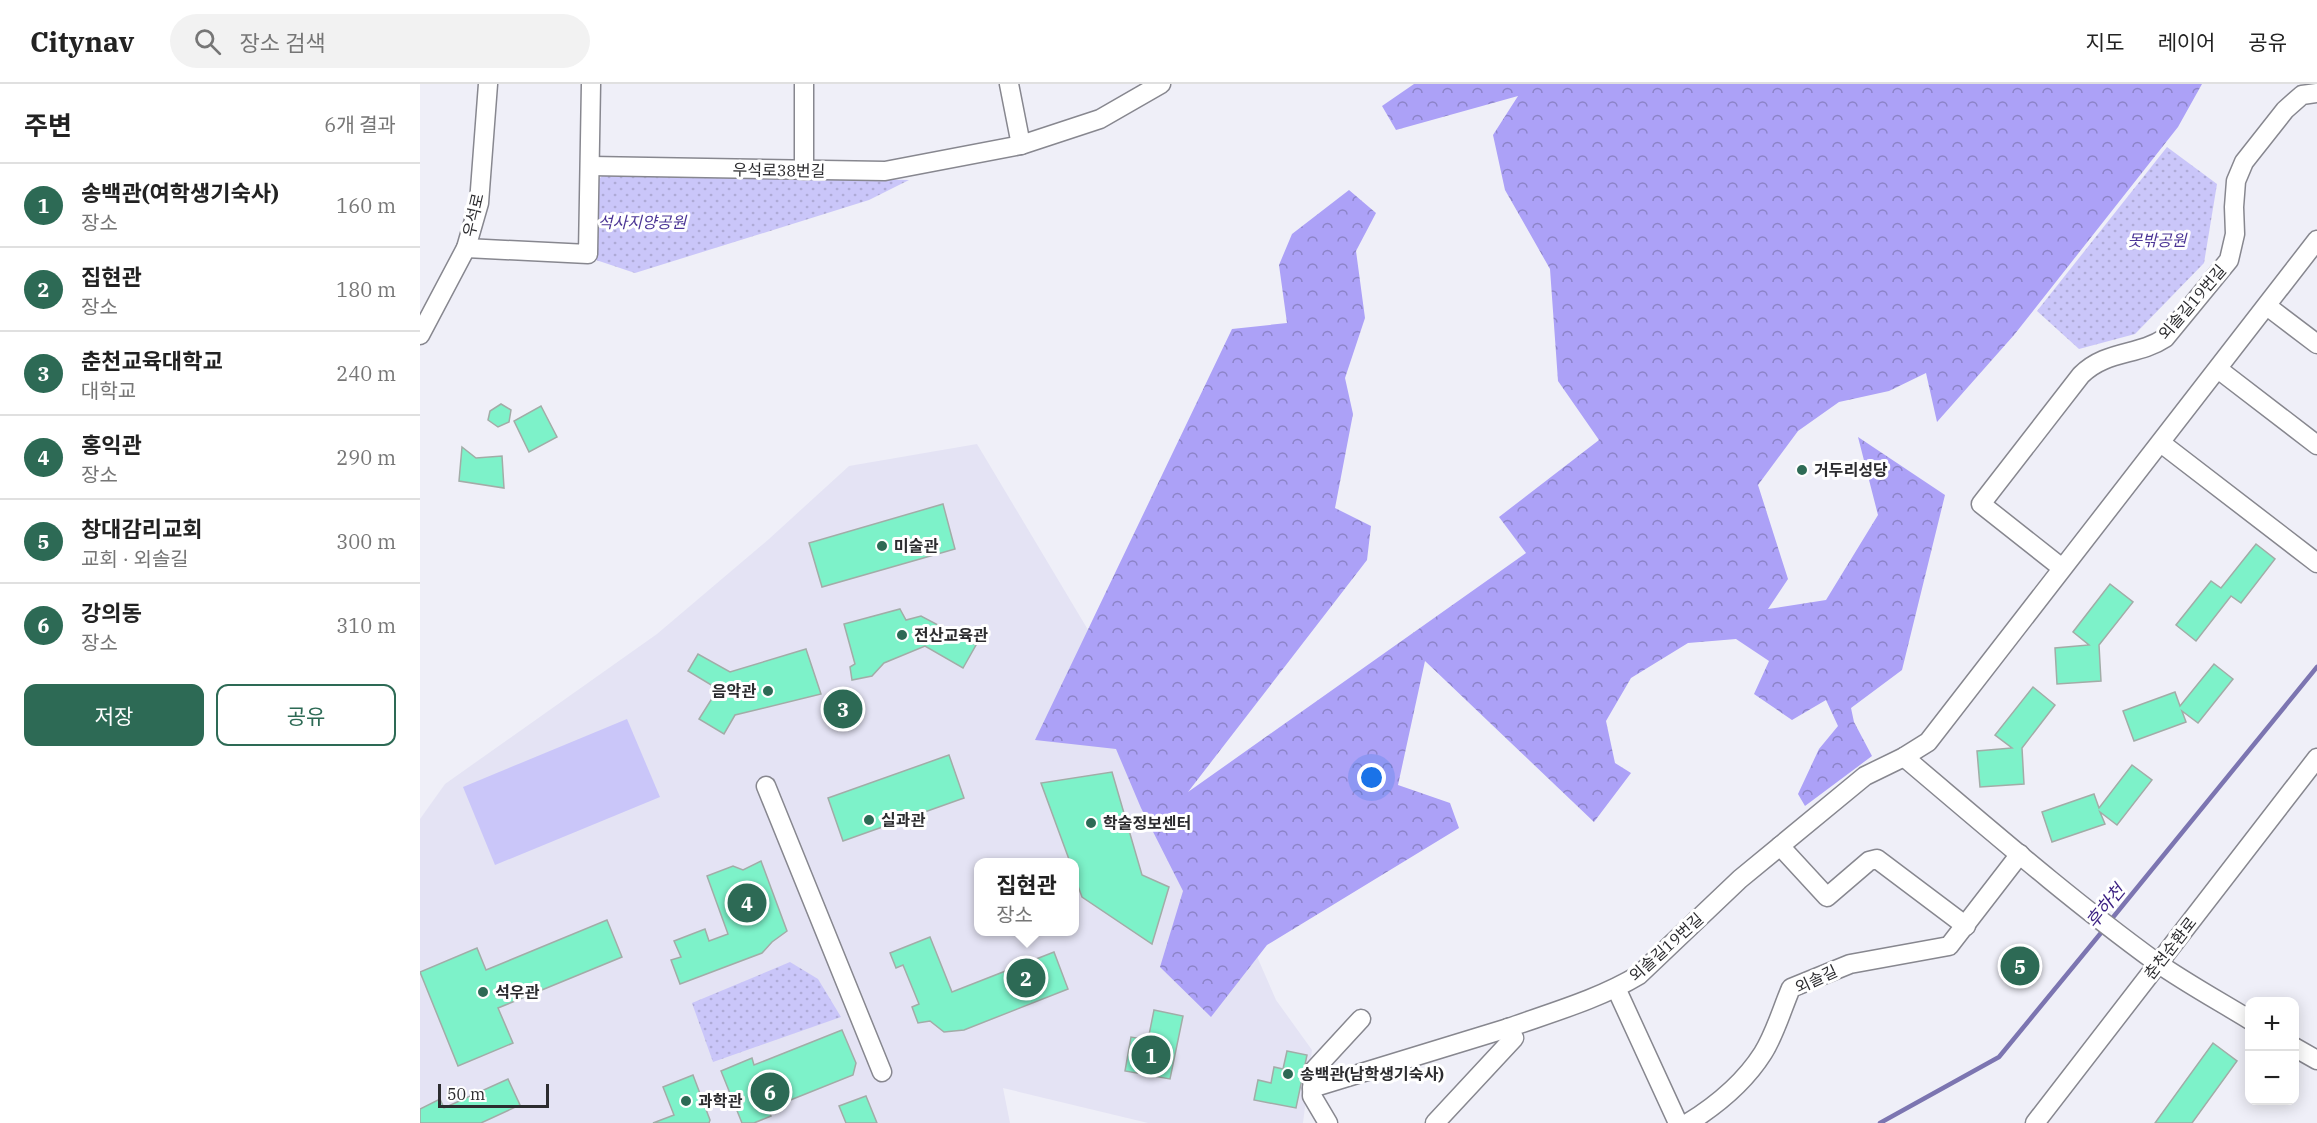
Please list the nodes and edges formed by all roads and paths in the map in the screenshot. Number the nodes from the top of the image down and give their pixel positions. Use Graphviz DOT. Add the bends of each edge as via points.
graph roads {
  1 [pos="488,84"];
  2 [pos="591,84"];
  3 [pos="804,84"];
  4 [pos="1009,84"];
  5 [pos="1161,84"];
  6 [pos="2317,93"];
  7 [pos="1021,145"];
  8 [pos="591,166"];
  9 [pos="804,170"];
  10 [pos="2317,240"];
  11 [pos="466,248"];
  12 [pos="2267,306"];
  13 [pos="420,334"];
  14 [pos="2317,344"];
  15 [pos="2218,369"];
  16 [pos="2161,443"];
  17 [pos="2317,445"];
  18 [pos="2317,563"];
  19 [pos="2062,568"];
  20 [pos="1904,757"];
  21 [pos="2317,758"];
  22 [pos="2311,777"];
  23 [pos="766,786"];
  24 [pos="1780,846"];
  25 [pos="2020,854"];
  26 [pos="1965,926"];
  27 [pos="2158,963"];
  28 [pos="1616,988"];
  29 [pos="2245,1017"];
  30 [pos="1361,1019"];
  31 [pos="1508,1028"];
  32 [pos="2299,1049"];
  33 [pos="2317,1060"];
  34 [pos="882,1072"];
  35 [pos="1312,1088"];
  36 [pos="1328,1123"];
  37 [pos="1435,1123"];
  38 [pos="1678,1123"];
  39 [pos="1688,1123"];
  40 [pos="2035,1123"];
  1 -- 11 [label="street, 우석로" via="479,203"];
  2 -- 8 [label="street"];
  3 -- 9 [label="street"];
  4 -- 7 [label="street"];
  5 -- 7 [label="street, 우석로38번길" via="1100,119"];
  6 -- 19 [label="street, 외솔길19번길" via="2302,95 2285,110 2244,162 2236,181 2235,234 2229,260 2165,338 2090,366 1981,504"];
  7 -- 9 [label="street, 우석로38번길" via="885,171"];
  8 -- 9 [label="street, 우석로38번길"];
  8 -- 11 [label="street" via="588,254"];
  10 -- 12 [label="street, 외솔길19번길"];
  11 -- 13 [label="street, 우석로"];
  12 -- 14 [label="street"];
  12 -- 15 [label="street, 외솔길19번길"];
  15 -- 16 [label="street, 외솔길19번길"];
  15 -- 17 [label="street"];
  16 -- 18 [label="street"];
  16 -- 19 [label="street, 외솔길19번길"];
  19 -- 20 [label="street, 외솔길19번길" via="1928,742"];
  20 -- 24 [label="street, 외솔길19번길" via="1865,776"];
  20 -- 25 [label="street"];
  21 -- 22 [label="street, 춘천순환로"];
  22 -- 27 [label="street, 춘천순환로"];
  23 -- 34 [label="street"];
  24 -- 26 [label="street" via="1827,897 1869,861 1877,859"];
  24 -- 28 [label="street, 외솔길19번길" via="1639,975"];
  25 -- 26 [label="street, 외솔길"];
  25 -- 27 [label="street"];
  26 -- 39 [label="street, 외솔길" via="1949,946 1850,964 1791,988 1764,1052 1741,1082 1713,1108"];
  27 -- 29 [label="street"];
  27 -- 40 [label="street, 춘천순환로"];
  28 -- 31 [label="street, 외솔길19번길"];
  28 -- 38 [label="street"];
  30 -- 35 [label="street" via="1313,1071"];
  31 -- 35 [label="street, 외솔길19번길"];
  31 -- 37 [label="street" via="1514,1038"];
  32 -- 33 [label="street"];
  35 -- 36 [label="street" via="1312,1096"];
}
